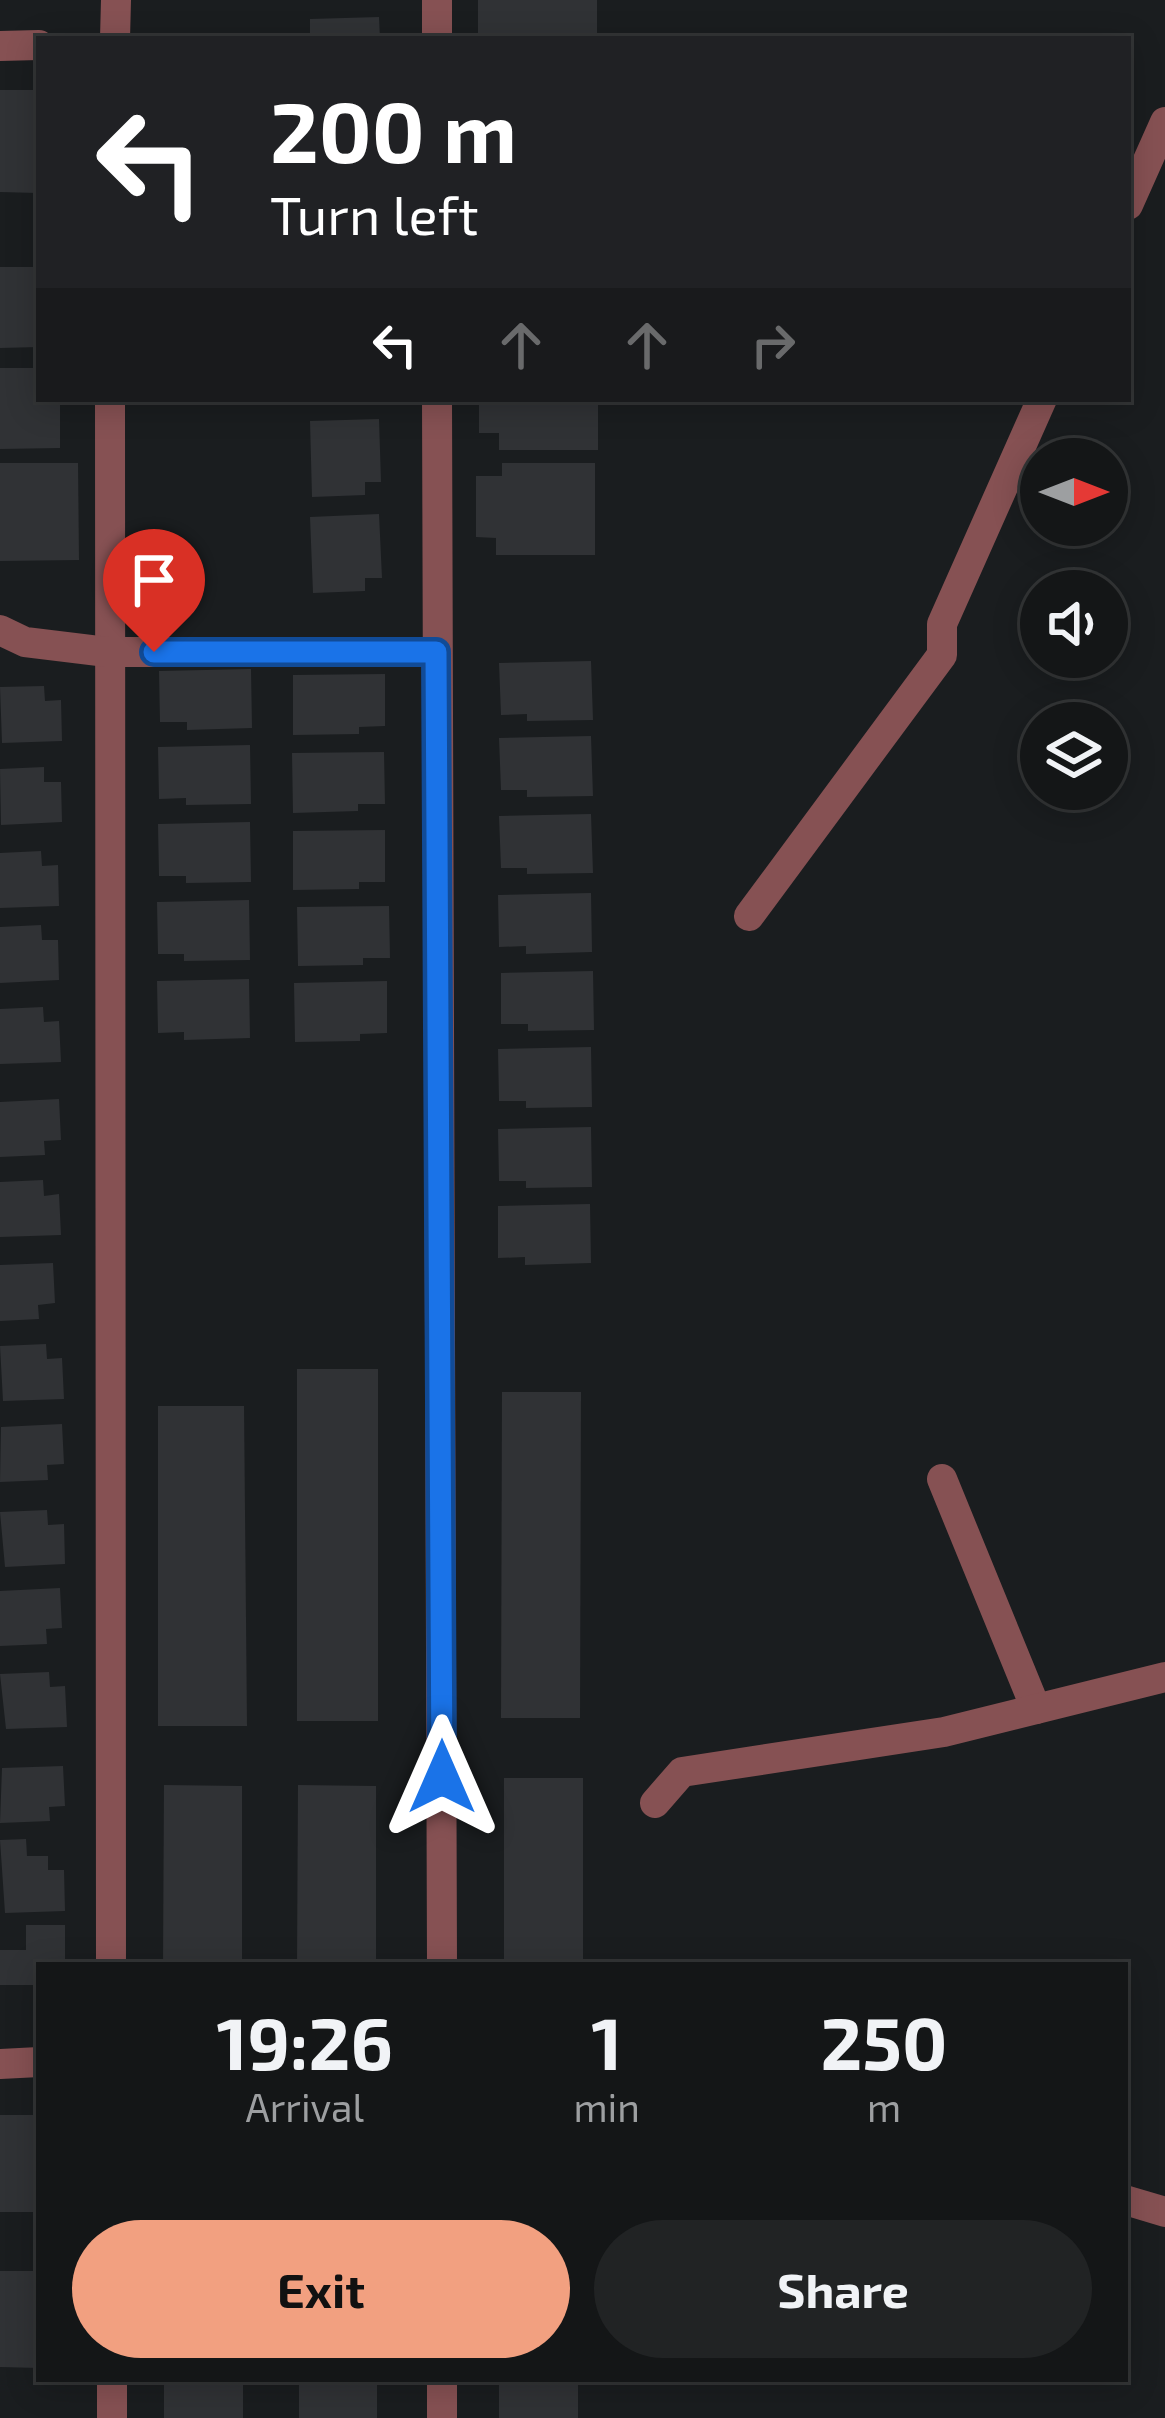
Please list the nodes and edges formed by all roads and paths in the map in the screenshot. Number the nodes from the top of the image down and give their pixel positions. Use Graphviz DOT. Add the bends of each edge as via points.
graph roads {
  1 [pos="116,0"];
  2 [pos="437,0"];
  3 [pos="116,36"];
  4 [pos="437,36"];
  5 [pos="36,45"];
  6 [pos="0,46"];
  7 [pos="1165,122"];
  8 [pos="1131,198"];
  9 [pos="110,402"];
  10 [pos="437,402"];
  11 [pos="1041,402"];
  12 [pos="0,630"];
  13 [pos="107,652"];
  14 [pos="436,652"];
  15 [pos="749,916"];
  16 [pos="942,1479"];
  17 [pos="1165,1677"];
  18 [pos="1036,1709"];
  19 [pos="655,1803"];
  20 [pos="112,1962"];
  21 [pos="442,1962"];
  22 [pos="36,2062"];
  23 [pos="0,2064"];
  24 [pos="1128,2201"];
  25 [pos="1165,2212"];
  26 [pos="112,2382"];
  27 [pos="442,2382"];
  28 [pos="112,2418"];
  29 [pos="442,2418"];
  1 -- 3 [label="street"];
  2 -- 4 [label="street"];
  5 -- 6 [label="street"];
  7 -- 8 [label="street"];
  9 -- 13 [label="street"];
  10 -- 14 [label="street"];
  11 -- 15 [label="street" via="942,624 942,655"];
  12 -- 13 [label="street" via="25,642"];
  13 -- 14 [label="street"];
  13 -- 20 [label="street"];
  14 -- 21 [label="street"];
  16 -- 18 [label="street"];
  17 -- 18 [label="street"];
  18 -- 19 [label="street" via="944,1732 682,1772"];
  22 -- 23 [label="street"];
  24 -- 25 [label="street"];
  26 -- 28 [label="street"];
  27 -- 29 [label="street"];
}
